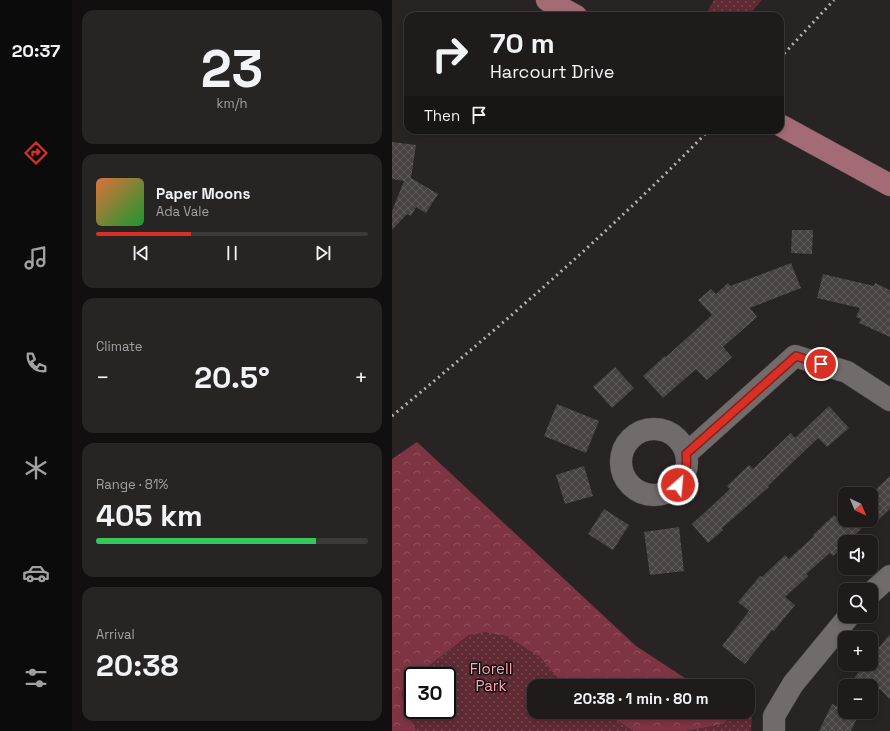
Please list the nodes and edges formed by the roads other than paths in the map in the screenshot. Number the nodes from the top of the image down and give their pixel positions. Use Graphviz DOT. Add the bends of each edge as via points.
graph roads {
  1 [pos="547,0"];
  2 [pos="569,12"];
  3 [pos="784,127"];
  4 [pos="890,185"];
  5 [pos="890,400"];
  6 [pos="686,454"];
  7 [pos="890,576"];
  8 [pos="878,587"];
  9 [pos="843,623"];
  10 [pos="774,731"];
  1 -- 2 [label="main road"];
  3 -- 4 [label="main road"];
  5 -- 6 [label="street" via="847,372 796,356"];
  7 -- 8 [label="street"];
  9 -- 10 [label="street" via="793,684 774,716"];
}
